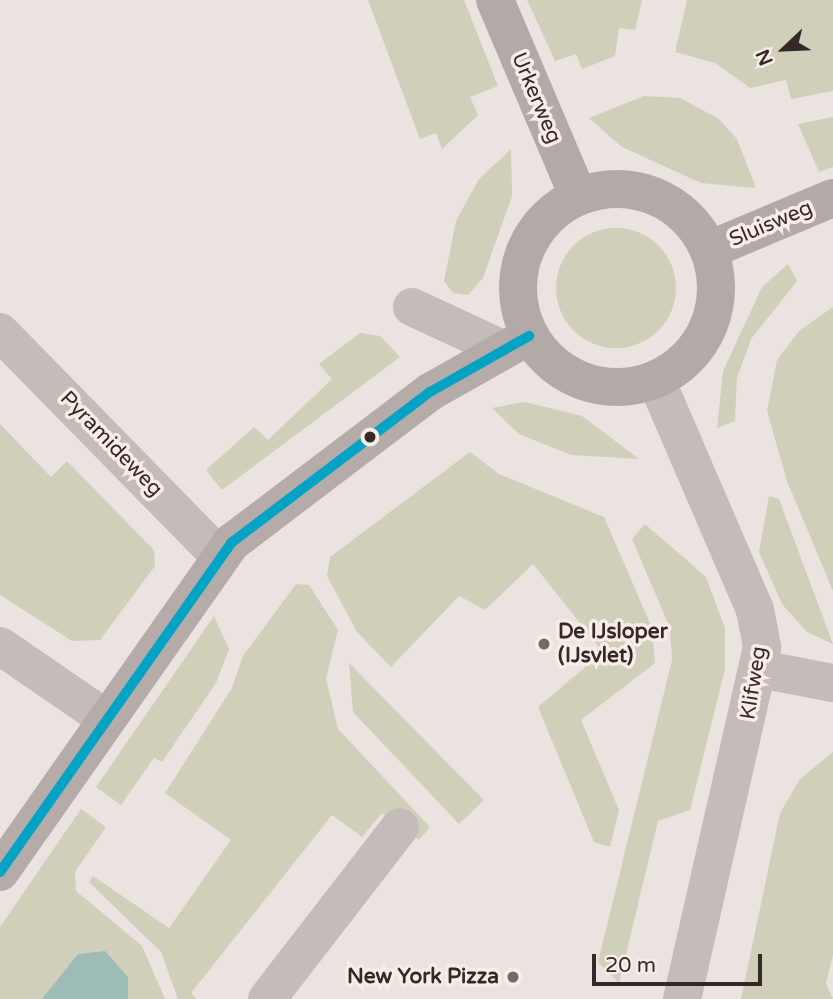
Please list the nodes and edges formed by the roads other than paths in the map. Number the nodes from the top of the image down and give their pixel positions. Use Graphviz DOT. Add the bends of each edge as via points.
graph roads {
  1 [pos="495,0"];
  2 [pos="578,196"];
  3 [pos="833,198"];
  4 [pos="709,250"];
  5 [pos="412,307"];
  6 [pos="0,332"];
  7 [pos="516,343"];
  8 [pos="656,380"];
  9 [pos="219,558"];
  10 [pos="0,646"];
  11 [pos="760,668"];
  12 [pos="833,683"];
  13 [pos="105,718"];
  14 [pos="400,827"];
  15 [pos="0,872"];
  16 [pos="267,999"];
  17 [pos="682,999"];
  1 -- 2 [label="main road, Urkerweg"];
  2 -- 4 [label="main road" via="603,189 655,195 696,227"];
  2 -- 7 [label="main road" via="535,230 523,255"];
  3 -- 4 [label="main road, Sluisweg"];
  4 -- 8 [label="main road" via="717,301 710,326 679,367"];
  5 -- 7 [label="street"];
  6 -- 9 [label="street, Pyramideweg"];
  7 -- 8 [label="main road" via="571,376 599,386"];
  7 -- 9 [label="main road" via="348,451 247,526"];
  8 -- 11 [label="street, Klifweg" via="755,610"];
  9 -- 13 [label="main road"];
  10 -- 13 [label="street"];
  11 -- 12 [label="street"];
  11 -- 17 [label="street, Klifweg"];
  13 -- 15 [label="main road"];
  14 -- 16 [label="street"];
}
